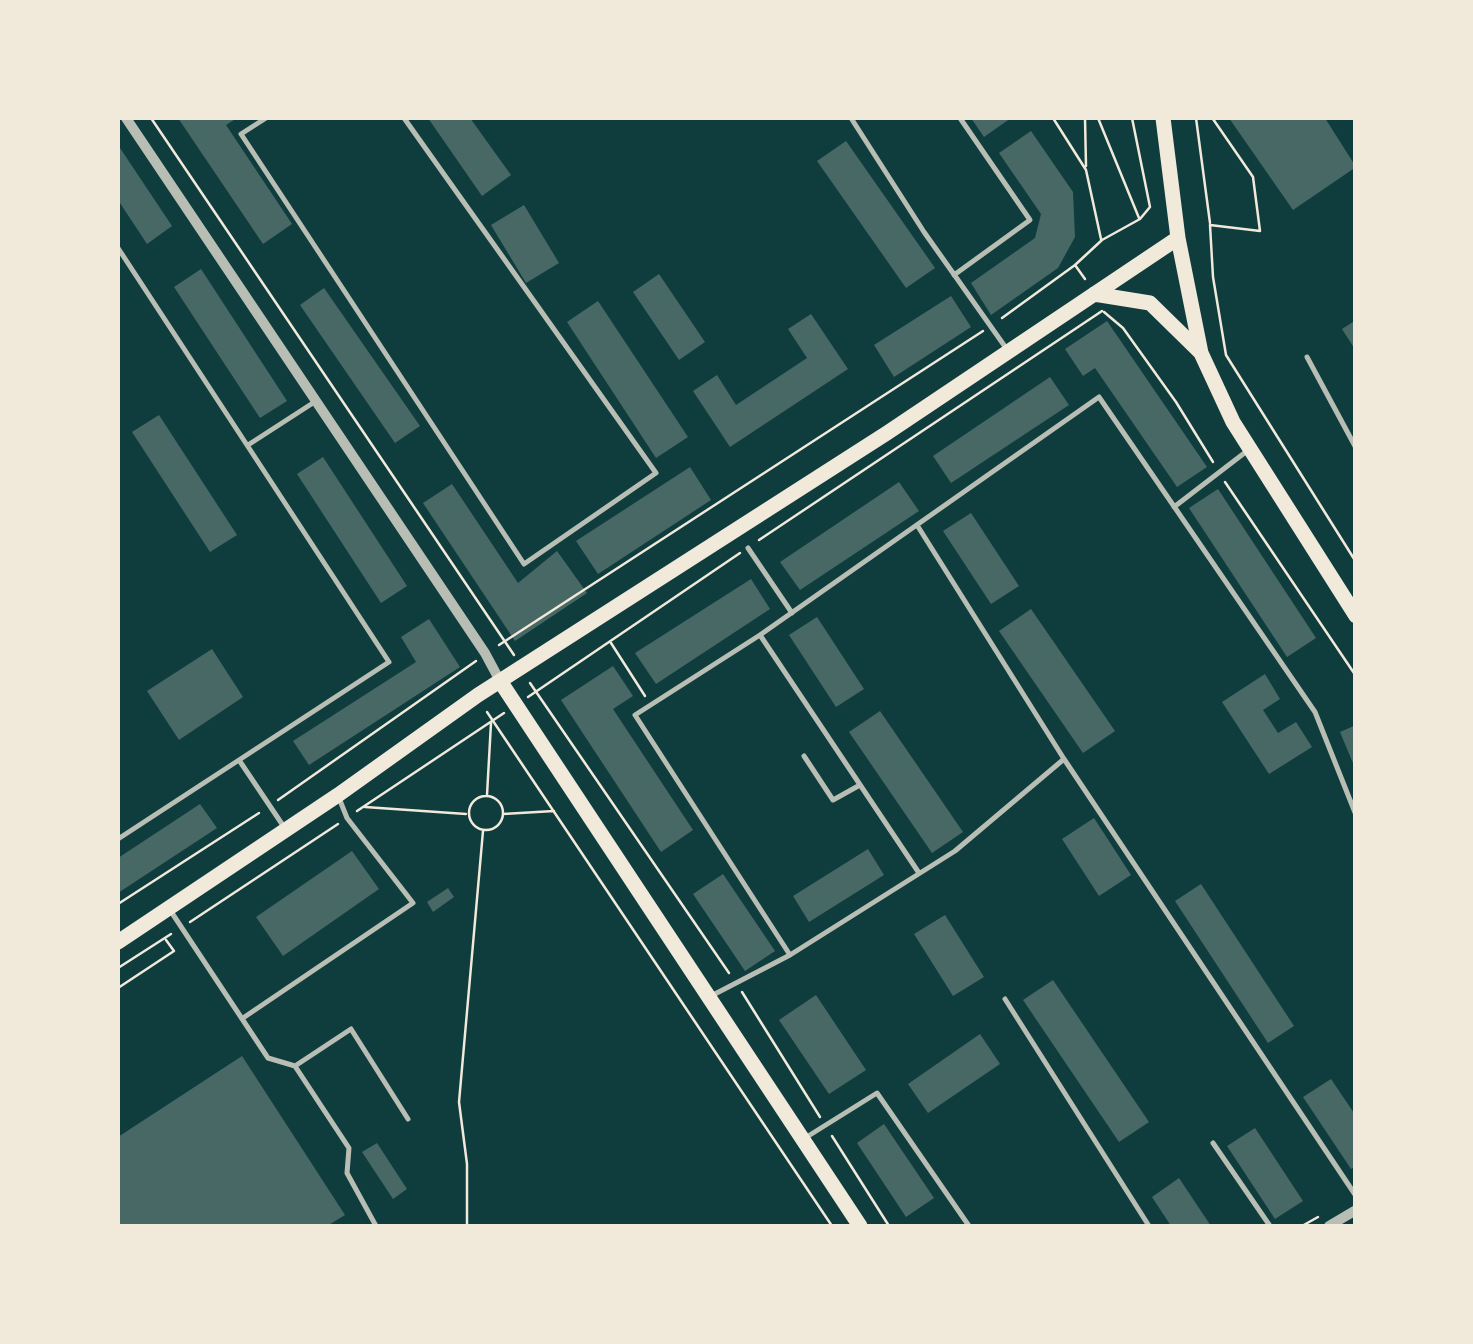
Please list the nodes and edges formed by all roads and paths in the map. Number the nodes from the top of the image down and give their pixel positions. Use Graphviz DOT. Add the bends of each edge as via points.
graph roads {
  1 [pos="126,118"];
  2 [pos="150,118"];
  3 [pos="266,118"];
  4 [pos="404,118"];
  5 [pos="851,118"];
  6 [pos="960,118"];
  7 [pos="1053,118"];
  8 [pos="1085,118"];
  9 [pos="1098,118"];
  10 [pos="1132,118"];
  11 [pos="1163,118"];
  12 [pos="1196,118"];
  13 [pos="1215,118"];
  14 [pos="1086,170"];
  15 [pos="1140,220"];
  16 [pos="1210,224"];
  17 [pos="1178,238"];
  18 [pos="1102,240"];
  19 [pos="118,248"];
  20 [pos="954,275"];
  21 [pos="1094,294"];
  22 [pos="990,326"];
  23 [pos="1008,351"];
  24 [pos="1201,353"];
  25 [pos="1307,357"];
  26 [pos="316,401"];
  27 [pos="248,445"];
  28 [pos="1356,448"];
  29 [pos="1250,450"];
  30 [pos="1220,473"];
  31 [pos="1174,507"];
  32 [pos="917,525"];
  33 [pos="748,548"];
  34 [pos="1356,562"];
  35 [pos="1354,610"];
  36 [pos="792,613"];
  37 [pos="760,636"];
  38 [pos="610,642"];
  39 [pos="465,671"];
  40 [pos="1355,674"];
  41 [pos="500,680"];
  42 [pos="651,705"];
  43 [pos="492,722"];
  44 [pos="804,756"];
  45 [pos="1064,759"];
  46 [pos="239,760"];
  47 [pos="860,785"];
  48 [pos="487,795"];
  49 [pos="338,796"];
  50 [pos="272,805"];
  51 [pos="362,807"];
  52 [pos="556,811"];
  53 [pos="468,814"];
  54 [pos="504,814"];
  55 [pos="1356,815"];
  56 [pos="346,818"];
  57 [pos="286,830"];
  58 [pos="483,831"];
  59 [pos="118,839"];
  60 [pos="919,874"];
  61 [pos="118,904"];
  62 [pos="169,908"];
  63 [pos="180,928"];
  64 [pos="165,939"];
  65 [pos="118,942"];
  66 [pos="790,955"];
  67 [pos="118,968"];
  68 [pos="736,983"];
  69 [pos="118,988"];
  70 [pos="709,997"];
  71 [pos="1005,999"];
  72 [pos="242,1019"];
  73 [pos="295,1066"];
  74 [pos="408,1119"];
  75 [pos="826,1127"];
  76 [pos="802,1140"];
  77 [pos="1213,1143"];
  78 [pos="1356,1196"];
  79 [pos="1356,1210"];
  80 [pos="376,1226"];
  81 [pos="467,1226"];
  82 [pos="832,1226"];
  83 [pos="860,1226"];
  84 [pos="890,1226"];
  85 [pos="970,1226"];
  86 [pos="1148,1226"];
  87 [pos="1270,1226"];
  88 [pos="1329,1226"];
  1 -- 26 [label="street"];
  2 -- 22 [label="path" via="504,642"];
  3 -- 4 [label="lane" via="241,134 524,564 656,473"];
  5 -- 20 [label="lane"];
  6 -- 20 [label="lane" via="1030,220"];
  7 -- 14 [label="path"];
  8 -- 14 [label="path"];
  9 -- 15 [label="path"];
  10 -- 15 [label="path" via="1150,207"];
  11 -- 17 [label="main road"];
  12 -- 16 [label="path"];
  13 -- 16 [label="path" via="1253,177 1260,232"];
  14 -- 18 [label="path"];
  15 -- 18 [label="path"];
  16 -- 34 [label="path" via="1226,355"];
  17 -- 21 [label="main road"];
  17 -- 24 [label="main road"];
  18 -- 22 [label="path"];
  19 -- 27 [label="lane"];
  20 -- 22 [label="lane"];
  21 -- 23 [label="main road"];
  21 -- 24 [label="main road" via="1150,303"];
  22 -- 23 [label="lane"];
  23 -- 41 [label="main road"];
  24 -- 29 [label="main road"];
  25 -- 28 [label="lane"];
  26 -- 27 [label="lane"];
  26 -- 41 [label="street"];
  27 -- 46 [label="lane" via="389,662"];
  29 -- 30 [label="lane"];
  29 -- 35 [label="main road"];
  30 -- 31 [label="lane"];
  30 -- 33 [label="path" via="1123,328 1102,311"];
  30 -- 40 [label="path"];
  31 -- 32 [label="lane" via="1099,397"];
  31 -- 55 [label="lane" via="1315,712"];
  32 -- 36 [label="lane"];
  32 -- 45 [label="lane"];
  33 -- 36 [label="lane"];
  33 -- 38 [label="path"];
  36 -- 37 [label="lane"];
  37 -- 42 [label="lane"];
  37 -- 47 [label="lane"];
  38 -- 42 [label="path"];
  38 -- 68 [label="path" via="534,693"];
  39 -- 50 [label="path"];
  41 -- 49 [label="main road"];
  41 -- 70 [label="main road"];
  42 -- 66 [label="lane" via="635,715"];
  43 -- 48 [label="path"];
  43 -- 51 [label="path"];
  43 -- 52 [label="path"];
  44 -- 47 [label="lane" via="834,800"];
  45 -- 60 [label="lane"];
  45 -- 78 [label="lane"];
  46 -- 50 [label="lane"];
  46 -- 59 [label="lane"];
  47 -- 60 [label="lane"];
  48 -- 53 [label="path" via="473,800"];
  48 -- 54 [label="path"];
  49 -- 56 [label="lane"];
  49 -- 57 [label="main road"];
  50 -- 57 [label="lane"];
  50 -- 61 [label="path"];
  51 -- 53 [label="path"];
  51 -- 56 [label="path"];
  52 -- 54 [label="path"];
  52 -- 82 [label="path"];
  53 -- 58 [label="path"];
  54 -- 58 [label="path" via="497,827"];
  56 -- 63 [label="path"];
  56 -- 72 [label="lane" via="413,903"];
  57 -- 62 [label="main road"];
  58 -- 81 [label="path" via="459,1102"];
  60 -- 66 [label="lane"];
  62 -- 63 [label="lane"];
  62 -- 65 [label="main road"];
  63 -- 64 [label="path"];
  63 -- 72 [label="lane"];
  64 -- 67 [label="path"];
  64 -- 69 [label="path" via="174,951"];
  66 -- 68 [label="lane"];
  68 -- 70 [label="lane"];
  68 -- 75 [label="path"];
  70 -- 76 [label="main road"];
  71 -- 86 [label="lane"];
  72 -- 73 [label="lane" via="268,1058"];
  73 -- 74 [label="lane" via="351,1029"];
  73 -- 80 [label="lane" via="349,1148 347,1173"];
  75 -- 76 [label="lane"];
  75 -- 84 [label="path"];
  75 -- 85 [label="lane" via="877,1093"];
  76 -- 83 [label="main road"];
  77 -- 87 [label="lane"];
  79 -- 88 [label="street"];
}
